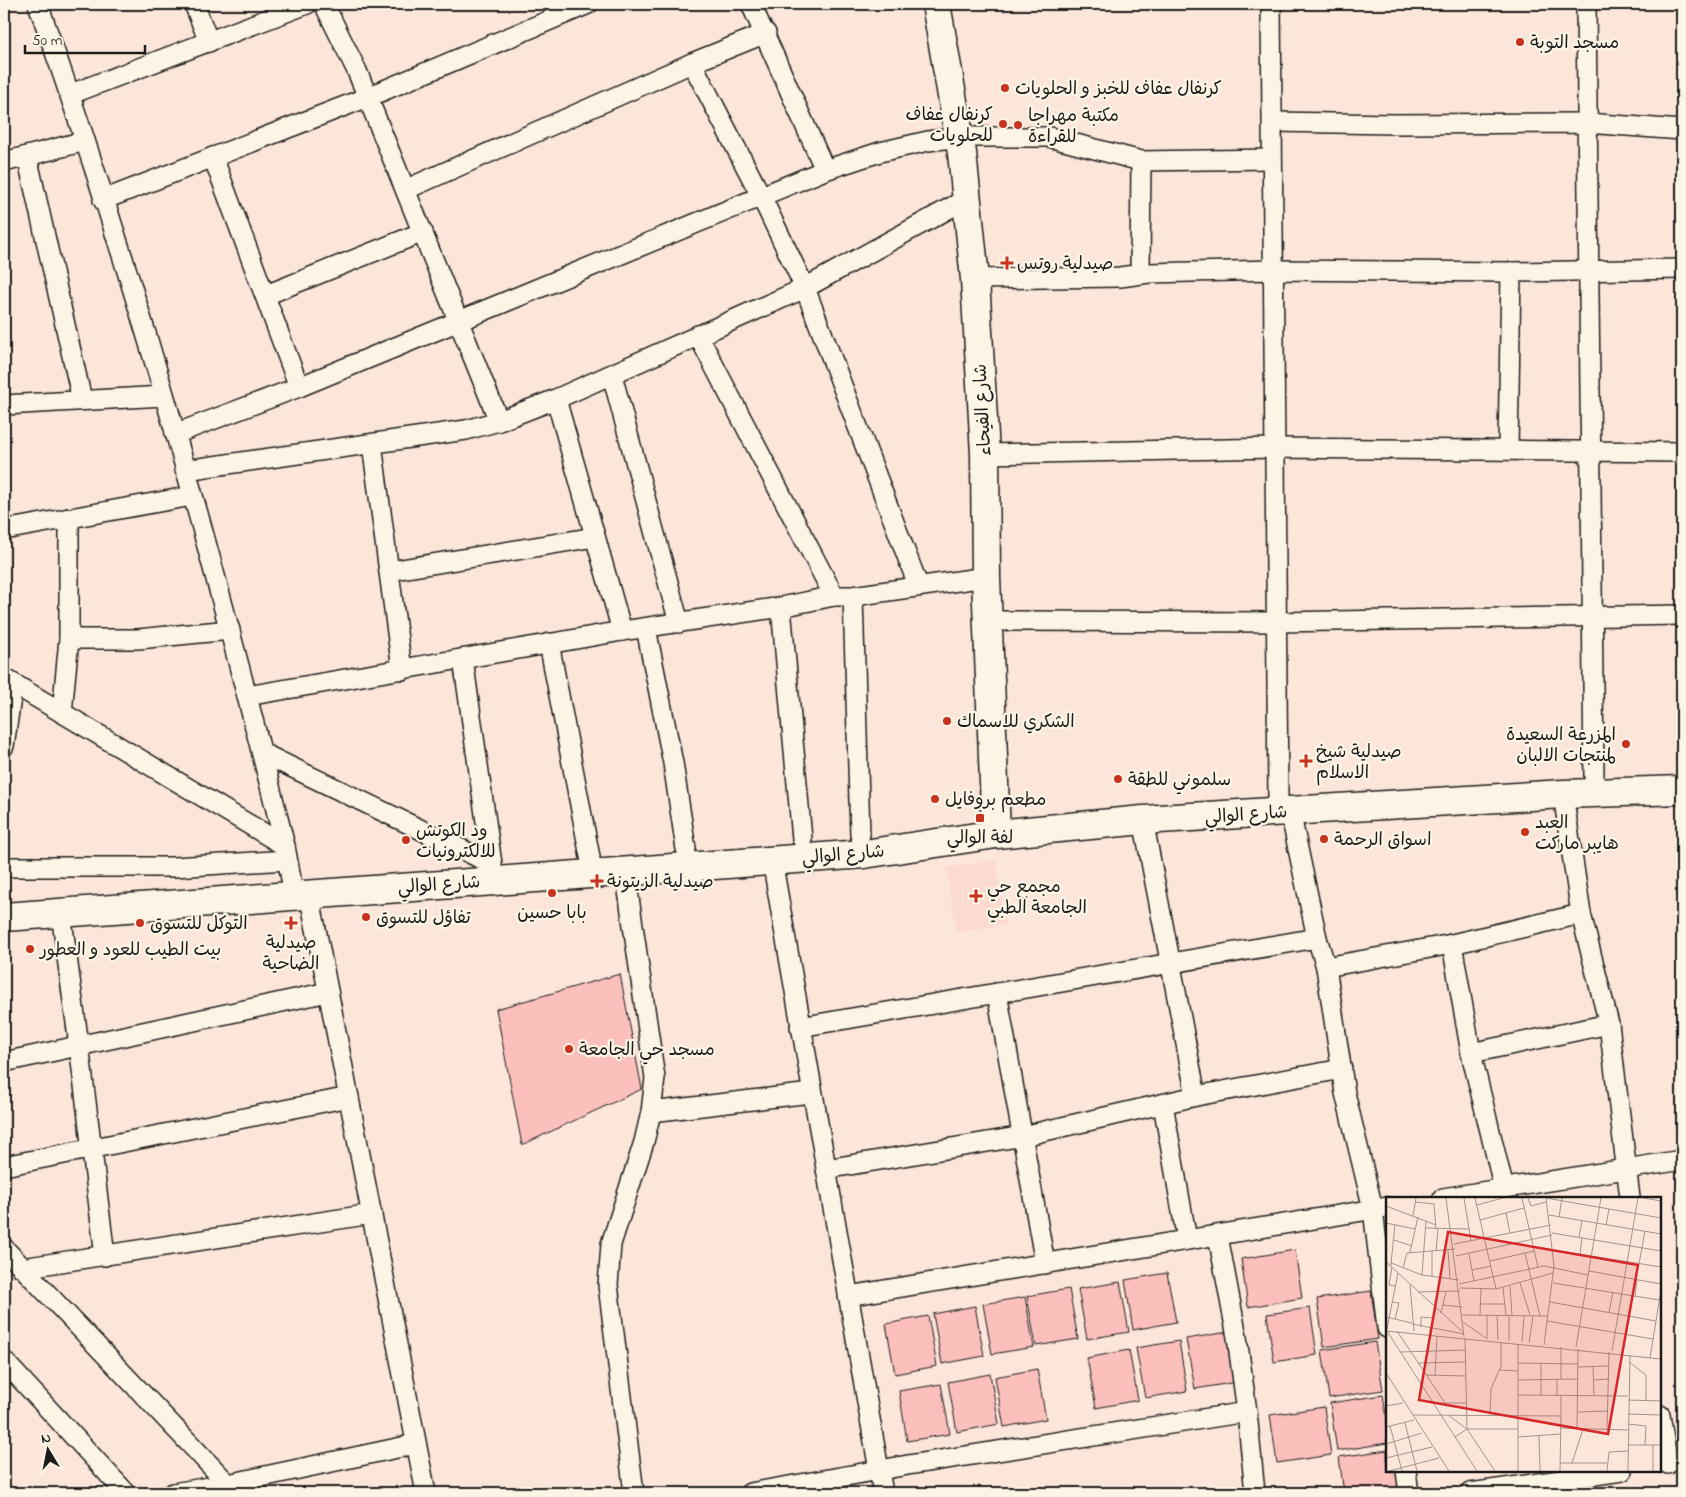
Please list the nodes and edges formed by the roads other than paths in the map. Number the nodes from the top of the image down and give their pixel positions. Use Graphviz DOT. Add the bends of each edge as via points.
graph roads {
  1 [pos="38,4"];
  2 [pos="194,4"];
  3 [pos="307,4"];
  4 [pos="324,4"];
  5 [pos="588,4"];
  6 [pos="751,4"];
  7 [pos="936,4"];
  8 [pos="1271,4"];
  9 [pos="1586,4"];
  10 [pos="766,34"];
  11 [pos="209,42"];
  12 [pos="692,63"];
  13 [pos="70,94"];
  14 [pos="368,97"];
  15 [pos="1273,122"];
  16 [pos="1586,122"];
  17 [pos="1682,130"];
  18 [pos="960,137"];
  19 [pos="85,141"];
  20 [pos="27,156"];
  21 [pos="214,157"];
  22 [pos="1271,160"];
  23 [pos="1141,161"];
  24 [pos="4,162"];
  25 [pos="825,170"];
  26 [pos="407,189"];
  27 [pos="761,196"];
  28 [pos="968,198"];
  29 [pos="103,200"];
  30 [pos="423,232"];
  31 [pos="1589,269"];
  32 [pos="1682,269"];
  33 [pos="1274,270"];
  34 [pos="1511,272"];
  35 [pos="1140,273"];
  36 [pos="975,279"];
  37 [pos="805,288"];
  38 [pos="266,295"];
  39 [pos="460,321"];
  40 [pos="698,335"];
  41 [pos="612,375"];
  42 [pos="299,387"];
  43 [pos="164,396"];
  44 [pos="556,399"];
  45 [pos="82,400"];
  46 [pos="4,405"];
  47 [pos="499,421"];
  48 [pos="174,434"];
  49 [pos="372,444"];
  50 [pos="1275,448"];
  51 [pos="1508,449"];
  52 [pos="1590,451"];
  53 [pos="1682,452"];
  54 [pos="985,454"];
  55 [pos="185,470"];
  56 [pos="192,496"];
  57 [pos="69,518"];
  58 [pos="4,530"];
  59 [pos="595,538"];
  60 [pos="389,571"];
  61 [pos="986,577"];
  62 [pos="918,585"];
  63 [pos="834,596"];
  64 [pos="853,596"];
  65 [pos="781,607"];
  66 [pos="1682,615"];
  67 [pos="1592,616"];
  68 [pos="989,621"];
  69 [pos="1277,622"];
  70 [pos="679,623"];
  71 [pos="646,628"];
  72 [pos="230,630"];
  73 [pos="622,631"];
  74 [pos="69,639"];
  75 [pos="549,643"];
  76 [pos="463,660"];
  77 [pos="402,670"];
  78 [pos="8,681"];
  79 [pos="247,696"];
  80 [pos="62,713"];
  81 [pos="4,746"];
  82 [pos="262,753"];
  83 [pos="1682,774"];
  84 [pos="1594,778"];
  85 [pos="1682,790"];
  86 [pos="1563,794"];
  87 [pos="1284,804"];
  88 [pos="1143,820"];
  89 [pos="995,827"];
  90 [pos="860,835"];
  91 [pos="802,839"];
  92 [pos="686,849"];
  93 [pos="590,857"];
  94 [pos="772,860"];
  95 [pos="492,864"];
  96 [pos="4,867"];
  97 [pos="293,869"];
  98 [pos="625,870"];
  99 [pos="4,900"];
  100 [pos="61,913"];
  101 [pos="1581,914"];
  102 [pos="4,917"];
  103 [pos="1317,938"];
  104 [pos="1452,944"];
  105 [pos="1170,962"];
  106 [pos="1326,967"];
  107 [pos="328,992"];
  108 [pos="997,992"];
  109 [pos="1609,1024"];
  110 [pos="800,1027"];
  111 [pos="80,1045"];
  112 [pos="1471,1053"];
  113 [pos="4,1062"];
  114 [pos="1342,1069"];
  115 [pos="812,1093"];
  116 [pos="1196,1096"];
  117 [pos="349,1097"];
  118 [pos="1163,1104"];
  119 [pos="651,1112"];
  120 [pos="1023,1136"];
  121 [pos="91,1150"];
  122 [pos="1682,1160"];
  123 [pos="4,1166"];
  124 [pos="1627,1168"];
  125 [pos="826,1169"];
  126 [pos="1504,1189"];
  127 [pos="1450,1197"];
  128 [pos="1630,1197"];
  129 [pos="1380,1208"];
  130 [pos="372,1214"];
  131 [pos="1218,1236"];
  132 [pos="1187,1240"];
  133 [pos="4,1248"];
  134 [pos="104,1256"];
  135 [pos="1045,1264"];
  136 [pos="22,1268"];
  137 [pos="848,1296"];
  138 [pos="1386,1311"];
  139 [pos="4,1361"];
  140 [pos="1247,1412"];
  141 [pos="1661,1420"];
  142 [pos="416,1444"];
  143 [pos="1670,1463"];
  144 [pos="879,1470"];
  145 [pos="1406,1472"];
  146 [pos="1615,1472"];
  147 [pos="228,1484"];
  148 [pos="126,1493"];
  149 [pos="173,1493"];
  150 [pos="426,1493"];
  151 [pos="634,1493"];
  152 [pos="750,1493"];
  153 [pos="883,1493"];
  154 [pos="1256,1493"];
  155 [pos="1409,1493"];
  156 [pos="1470,1493"];
  1 -- 13 [label="street"];
  2 -- 11 [label="street"];
  3 -- 11 [label="street"];
  4 -- 14 [label="street"];
  5 -- 14 [label="street"];
  6 -- 10 [label="street"];
  7 -- 18 [label="street, شارع الفيحاء"];
  8 -- 15 [label="street"];
  9 -- 16 [label="street"];
  10 -- 12 [label="street"];
  10 -- 25 [label="street"];
  11 -- 13 [label="street"];
  12 -- 26 [label="street"];
  12 -- 27 [label="street"];
  13 -- 19 [label="street"];
  14 -- 21 [label="street"];
  14 -- 26 [label="street"];
  15 -- 16 [label="street"];
  15 -- 22 [label="street"];
  16 -- 17 [label="street"];
  16 -- 31 [label="street"];
  18 -- 23 [label="street" via="1049,138"];
  18 -- 25 [label="street" via="880,152"];
  18 -- 28 [label="street, شارع الفيحاء"];
  19 -- 20 [label="street"];
  19 -- 29 [label="street"];
  20 -- 24 [label="street"];
  20 -- 45 [label="street"];
  21 -- 29 [label="street"];
  21 -- 38 [label="street"];
  22 -- 23 [label="street"];
  22 -- 33 [label="street"];
  23 -- 35 [label="street"];
  25 -- 27 [label="street"];
  26 -- 30 [label="street"];
  27 -- 37 [label="street"];
  27 -- 39 [label="street"];
  28 -- 36 [label="street, شارع الفيحاء"];
  28 -- 37 [label="street"];
  29 -- 43 [label="street"];
  30 -- 38 [label="street"];
  30 -- 39 [label="street"];
  31 -- 32 [label="street"];
  31 -- 34 [label="street"];
  31 -- 52 [label="street"];
  33 -- 34 [label="street"];
  33 -- 35 [label="street"];
  33 -- 50 [label="street"];
  34 -- 51 [label="street"];
  35 -- 36 [label="street" via="1120,277"];
  36 -- 54 [label="street, شارع الفيحاء"];
  37 -- 40 [label="street"];
  37 -- 62 [label="street"];
  38 -- 42 [label="street"];
  39 -- 42 [label="street"];
  39 -- 47 [label="street"];
  40 -- 41 [label="street"];
  40 -- 63 [label="street"];
  41 -- 44 [label="street"];
  41 -- 70 [label="street"];
  42 -- 48 [label="street"];
  43 -- 45 [label="street"];
  43 -- 48 [label="street"];
  44 -- 47 [label="street"];
  44 -- 59 [label="street"];
  45 -- 46 [label="street"];
  47 -- 49 [label="street" via="466,430"];
  48 -- 55 [label="street"];
  49 -- 55 [label="street"];
  49 -- 60 [label="street"];
  50 -- 51 [label="street"];
  50 -- 54 [label="street"];
  50 -- 69 [label="street"];
  51 -- 52 [label="street"];
  52 -- 53 [label="street"];
  52 -- 67 [label="street"];
  54 -- 61 [label="street, شارع الفيحاء"];
  55 -- 56 [label="street"];
  56 -- 57 [label="street"];
  56 -- 72 [label="street"];
  57 -- 58 [label="street"];
  57 -- 74 [label="street"];
  59 -- 60 [label="street"];
  59 -- 73 [label="street"];
  60 -- 77 [label="street"];
  61 -- 62 [label="street"];
  61 -- 68 [label="street, شارع الفيحاء"];
  62 -- 64 [label="street"];
  63 -- 64 [label="street"];
  63 -- 65 [label="street"];
  64 -- 90 [label="street"];
  65 -- 70 [label="street"];
  65 -- 91 [label="street"];
  66 -- 67 [label="street"];
  67 -- 69 [label="street"];
  67 -- 84 [label="street"];
  68 -- 69 [label="street"];
  68 -- 89 [label="street, شارع الفيحاء"];
  69 -- 87 [label="street"];
  70 -- 71 [label="street"];
  71 -- 73 [label="street"];
  71 -- 92 [label="street" via="673,763"];
  72 -- 74 [label="street" via="138,639"];
  72 -- 79 [label="street"];
  73 -- 75 [label="street"];
  74 -- 80 [label="street"];
  75 -- 76 [label="street"];
  75 -- 93 [label="street"];
  76 -- 77 [label="street"];
  76 -- 95 [label="street"];
  77 -- 79 [label="street"];
  78 -- 80 [label="street"];
  78 -- 81 [label="street"];
  79 -- 82 [label="street"];
  80 -- 97 [label="street"];
  82 -- 95 [label="street"];
  82 -- 97 [label="street"];
  83 -- 84 [label="street, شارع الوالي"];
  84 -- 87 [label="street, شارع الوالي"];
  85 -- 86 [label="street, شارع الوالي"];
  86 -- 87 [label="street, شارع الوالي"];
  86 -- 101 [label="street"];
  87 -- 88 [label="street, شارع الوالي"];
  87 -- 89 [label="street, شارع الوالي"];
  87 -- 103 [label="street"];
  88 -- 89 [label="street, شارع الوالي"];
  88 -- 105 [label="street"];
  89 -- 90 [label="street, شارع الوالي"];
  89 -- 94 [label="street, شارع الوالي" via="873,853"];
  90 -- 91 [label="street, شارع الوالي"];
  91 -- 92 [label="street, شارع الوالي"];
  92 -- 93 [label="street, شارع الوالي"];
  93 -- 95 [label="street, شارع الوالي"];
  94 -- 98 [label="street, شارع الوالي"];
  94 -- 110 [label="street"];
  95 -- 97 [label="street, شارع الوالي"];
  96 -- 97 [label="street"];
  97 -- 98 [label="street, شارع الوالي"];
  97 -- 99 [label="street, شارع الوالي"];
  97 -- 100 [label="street, شارع الوالي"];
  97 -- 107 [label="street"];
  98 -- 119 [label="street" via="656,1078"];
  100 -- 102 [label="street, شارع الوالي"];
  100 -- 111 [label="street"];
  101 -- 104 [label="street"];
  101 -- 109 [label="street"];
  103 -- 105 [label="street"];
  103 -- 106 [label="street"];
  104 -- 106 [label="street"];
  104 -- 112 [label="street"];
  105 -- 108 [label="street"];
  105 -- 116 [label="street"];
  106 -- 114 [label="street"];
  107 -- 111 [label="street"];
  107 -- 117 [label="street"];
  108 -- 110 [label="street"];
  108 -- 120 [label="street"];
  109 -- 112 [label="street"];
  109 -- 124 [label="street"];
  110 -- 115 [label="street"];
  111 -- 113 [label="street"];
  111 -- 121 [label="street"];
  112 -- 126 [label="street"];
  114 -- 116 [label="street"];
  114 -- 129 [label="street" via="1345,1093"];
  115 -- 119 [label="street"];
  115 -- 125 [label="street"];
  116 -- 118 [label="street"];
  117 -- 121 [label="street"];
  117 -- 130 [label="street"];
  118 -- 120 [label="street"];
  118 -- 132 [label="street"];
  119 -- 151 [label="street" via="611,1244 608,1285"];
  120 -- 125 [label="street"];
  120 -- 135 [label="street"];
  121 -- 123 [label="street"];
  121 -- 134 [label="street"];
  122 -- 124 [label="street"];
  124 -- 126 [label="street"];
  124 -- 128 [label="street"];
  125 -- 137 [label="street"];
  126 -- 127 [label="street"];
  129 -- 131 [label="street"];
  129 -- 138 [label="street"];
  130 -- 134 [label="street"];
  130 -- 142 [label="street"];
  131 -- 132 [label="street"];
  131 -- 140 [label="street"];
  132 -- 135 [label="street"];
  133 -- 136 [label="street"];
  134 -- 136 [label="street"];
  135 -- 137 [label="street"];
  136 -- 147 [label="street"];
  137 -- 144 [label="street"];
  139 -- 148 [label="street"];
  140 -- 144 [label="street"];
  140 -- 154 [label="street"];
  141 -- 143 [label="street"];
  142 -- 147 [label="street"];
  142 -- 150 [label="street"];
  144 -- 152 [label="street"];
  144 -- 153 [label="street"];
  145 -- 155 [label="street"];
  146 -- 156 [label="street"];
  147 -- 149 [label="street"];
}
